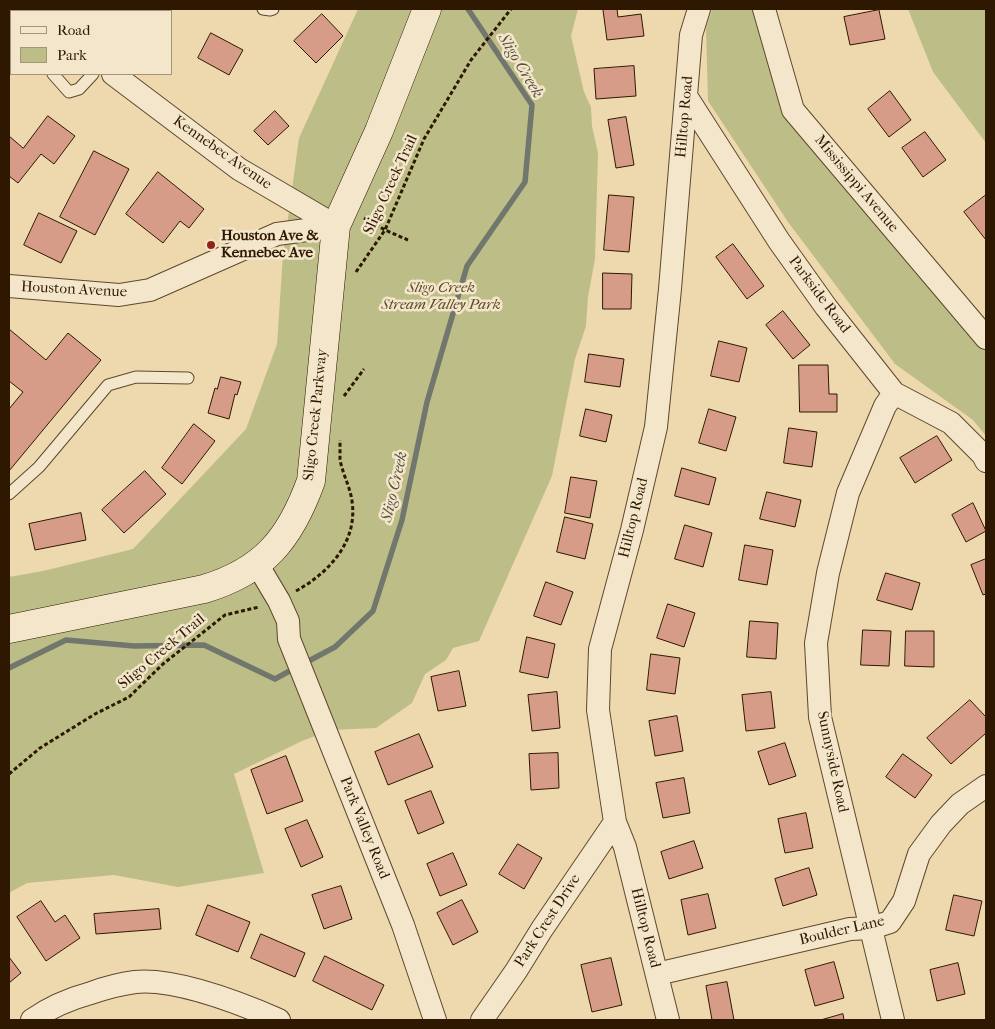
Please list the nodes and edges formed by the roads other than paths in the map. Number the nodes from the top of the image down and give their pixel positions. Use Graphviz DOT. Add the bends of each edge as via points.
graph roads {
  1 [pos="263,9"];
  2 [pos="272,9"];
  3 [pos="427,9"];
  4 [pos="699,9"];
  5 [pos="764,9"];
  6 [pos="54,75"];
  7 [pos="92,75"];
  8 [pos="114,75"];
  9 [pos="686,96"];
  10 [pos="336,226"];
  11 [pos="9,286"];
  12 [pos="986,338"];
  13 [pos="188,378"];
  14 [pos="894,393"];
  15 [pos="986,461"];
  16 [pos="9,494"];
  17 [pos="252,567"];
  18 [pos="9,629"];
  19 [pos="986,786"];
  20 [pos="615,822"];
  21 [pos="871,928"];
  22 [pos="657,974"];
  23 [pos="32,1020"];
  24 [pos="279,1020"];
  25 [pos="435,1020"];
  26 [pos="482,1020"];
  27 [pos="668,1020"];
  28 [pos="892,1020"];
  1 -- 2 [label="lane"];
  3 -- 10 [label="street, Sligo Creek Parkway" via="379,131"];
  4 -- 9 [label="street, Hilltop Road" via="691,35"];
  5 -- 12 [label="street, Mississippi Avenue" via="793,110"];
  6 -- 7 [label="lane" via="69,92 79,90"];
  8 -- 10 [label="street, Kennebec Avenue" via="239,169"];
  9 -- 14 [label="street, Parkside Road" via="826,307"];
  9 -- 20 [label="street, Hilltop Road" via="656,427 600,649 598,710"];
  10 -- 11 [label="street, Houston Avenue" via="277,234 150,290 119,295"];
  10 -- 17 [label="street, Sligo Creek Parkway" via="311,481 292,526 266,558"];
  13 -- 16 [label="lane" via="136,377 108,385 39,467"];
  14 -- 15 [label="street, Parkside Road" via="951,423 983,454"];
  14 -- 21 [label="street, Sunnyside Road" via="885,406 848,493 828,573 816,643 820,717"];
  17 -- 18 [label="street, Sligo Creek Parkway" via="204,589"];
  17 -- 25 [label="street, Park Valley Road" via="279,601 288,621 291,644 403,925"];
  19 -- 21 [label="street, Boulder Lane" via="960,804 941,824 919,854 904,900 890,922"];
  20 -- 22 [label="street, Hilltop Road" via="625,847"];
  20 -- 26 [label="street, Park Crest Drive"];
  21 -- 22 [label="street, Boulder Lane" via="850,929"];
  21 -- 28 [label="street, Sunnyside Road"];
  22 -- 27 [label="street, Hilltop Road"];
  23 -- 24 [label="street" via="48,1008 108,987 161,982 254,1009"];
}
